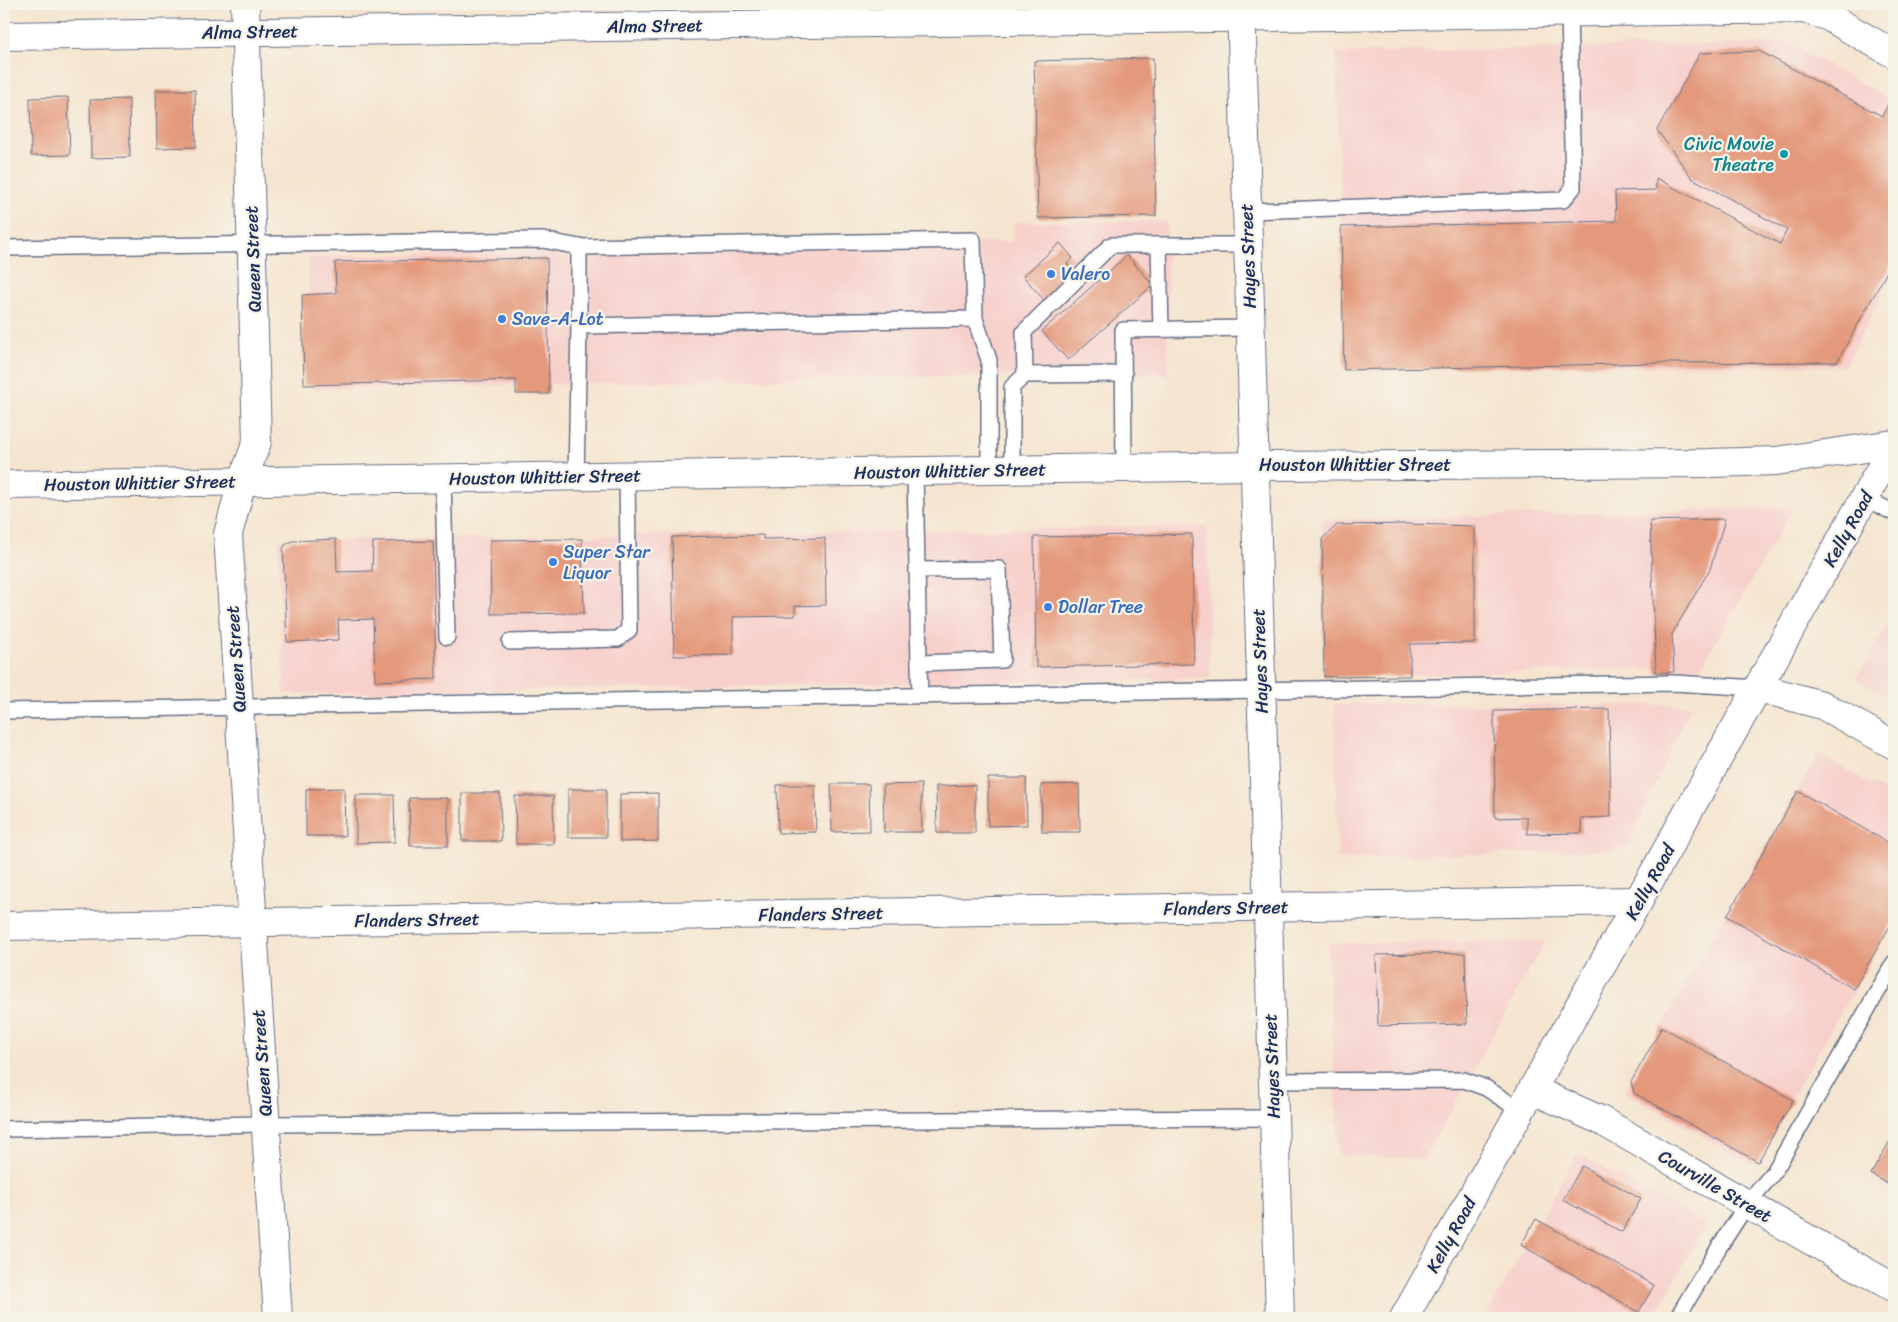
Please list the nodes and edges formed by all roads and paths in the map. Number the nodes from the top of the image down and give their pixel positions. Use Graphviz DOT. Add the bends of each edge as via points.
graph roads {
  1 [pos="245,4"];
  2 [pos="1241,10"];
  3 [pos="1021,12"];
  4 [pos="1569,12"];
  5 [pos="246,32"];
  6 [pos="4,36"];
  7 [pos="1894,54"];
  8 [pos="1247,211"];
  9 [pos="253,245"];
  10 [pos="1160,245"];
  11 [pos="1248,245"];
  12 [pos="579,247"];
  13 [pos="4,248"];
  14 [pos="976,319"];
  15 [pos="579,326"];
  16 [pos="1250,328"];
  17 [pos="1161,329"];
  18 [pos="1124,374"];
  19 [pos="1025,375"];
  20 [pos="1894,445"];
  21 [pos="1254,466"];
  22 [pos="1124,468"];
  23 [pos="1000,470"];
  24 [pos="915,471"];
  25 [pos="626,476"];
  26 [pos="576,477"];
  27 [pos="443,479"];
  28 [pos="242,482"];
  29 [pos="4,485"];
  30 [pos="1865,498"];
  31 [pos="1894,513"];
  32 [pos="917,570"];
  33 [pos="447,637"];
  34 [pos="510,642"];
  35 [pos="919,663"];
  36 [pos="1759,688"];
  37 [pos="1261,690"];
  38 [pos="920,695"];
  39 [pos="239,706"];
  40 [pos="4,711"];
  41 [pos="1894,745"];
  42 [pos="1639,901"];
  43 [pos="1267,907"];
  44 [pos="253,922"];
  45 [pos="4,926"];
  46 [pos="1894,963"];
  47 [pos="1273,1081"];
  48 [pos="1527,1101"];
  49 [pos="1274,1118"];
  50 [pos="266,1124"];
  51 [pos="4,1129"];
  52 [pos="1747,1204"];
  53 [pos="1894,1288"];
  54 [pos="278,1318"];
  55 [pos="1280,1318"];
  56 [pos="1404,1318"];
  57 [pos="1677,1318"];
  1 -- 5 [label="street, Queen Street"];
  2 -- 3 [label="street, Alma Street"];
  2 -- 4 [label="street, Alma Street"];
  2 -- 8 [label="street, Hayes Street"];
  3 -- 5 [label="street, Alma Street"];
  4 -- 7 [label="street, Alma Street" via="1804,9 1827,16"];
  4 -- 8 [label="lane" via="1573,188 1563,200"];
  5 -- 6 [label="street, Alma Street"];
  5 -- 9 [label="street, Queen Street"];
  8 -- 11 [label="street, Hayes Street"];
  9 -- 12 [label="lane" via="543,240"];
  9 -- 13 [label="lane"];
  9 -- 28 [label="street, Queen Street" via="257,442"];
  10 -- 11 [label="lane"];
  10 -- 17 [label="lane"];
  10 -- 19 [label="lane" via="1111,245 1024,332"];
  11 -- 16 [label="street, Hayes Street"];
  12 -- 14 [label="lane" via="973,240"];
  12 -- 15 [label="lane"];
  14 -- 15 [label="lane"];
  14 -- 23 [label="lane" via="989,360"];
  15 -- 26 [label="lane"];
  16 -- 17 [label="lane"];
  16 -- 21 [label="street, Hayes Street"];
  17 -- 18 [label="lane" via="1123,330"];
  18 -- 19 [label="lane"];
  18 -- 22 [label="lane"];
  19 -- 23 [label="lane" via="1012,387"];
  20 -- 21 [label="street, Houston Whittier Street" via="1776,461"];
  20 -- 30 [label="street, Kelly Road"];
  21 -- 22 [label="street, Houston Whittier Street"];
  21 -- 37 [label="street, Hayes Street"];
  22 -- 23 [label="street, Houston Whittier Street"];
  23 -- 24 [label="street, Houston Whittier Street"];
  24 -- 25 [label="street, Houston Whittier Street"];
  24 -- 32 [label="lane"];
  25 -- 26 [label="street, Houston Whittier Street"];
  25 -- 34 [label="lane" via="629,630 618,639"];
  26 -- 27 [label="street, Houston Whittier Street"];
  27 -- 28 [label="street, Houston Whittier Street"];
  27 -- 33 [label="lane"];
  28 -- 29 [label="street, Houston Whittier Street"];
  28 -- 39 [label="street, Queen Street" via="228,534"];
  30 -- 31 [label="lane"];
  30 -- 36 [label="street, Kelly Road"];
  32 -- 35 [label="lane"];
  32 -- 35 [label="lane" via="999,569 1002,660"];
  35 -- 38 [label="lane"];
  36 -- 37 [label="lane" via="1674,683"];
  36 -- 41 [label="street" via="1822,705"];
  36 -- 42 [label="street, Kelly Road"];
  37 -- 38 [label="lane"];
  37 -- 43 [label="street, Hayes Street"];
  38 -- 39 [label="lane"];
  39 -- 40 [label="lane"];
  39 -- 44 [label="street, Queen Street"];
  42 -- 43 [label="street, Flanders Street"];
  42 -- 48 [label="street, Kelly Road"];
  43 -- 44 [label="street, Flanders Street"];
  43 -- 47 [label="street, Hayes Street"];
  44 -- 45 [label="street, Flanders Street"];
  44 -- 50 [label="street, Queen Street"];
  46 -- 52 [label="lane" via="1774,1172"];
  47 -- 48 [label="lane" via="1464,1080"];
  47 -- 49 [label="street, Hayes Street"];
  48 -- 52 [label="street, Courville Street" via="1600,1120"];
  48 -- 56 [label="street, Kelly Road"];
  49 -- 50 [label="lane"];
  49 -- 55 [label="street, Hayes Street"];
  50 -- 51 [label="lane"];
  50 -- 54 [label="street, Queen Street"];
  52 -- 53 [label="street, Courville Street"];
  52 -- 57 [label="lane"];
}
